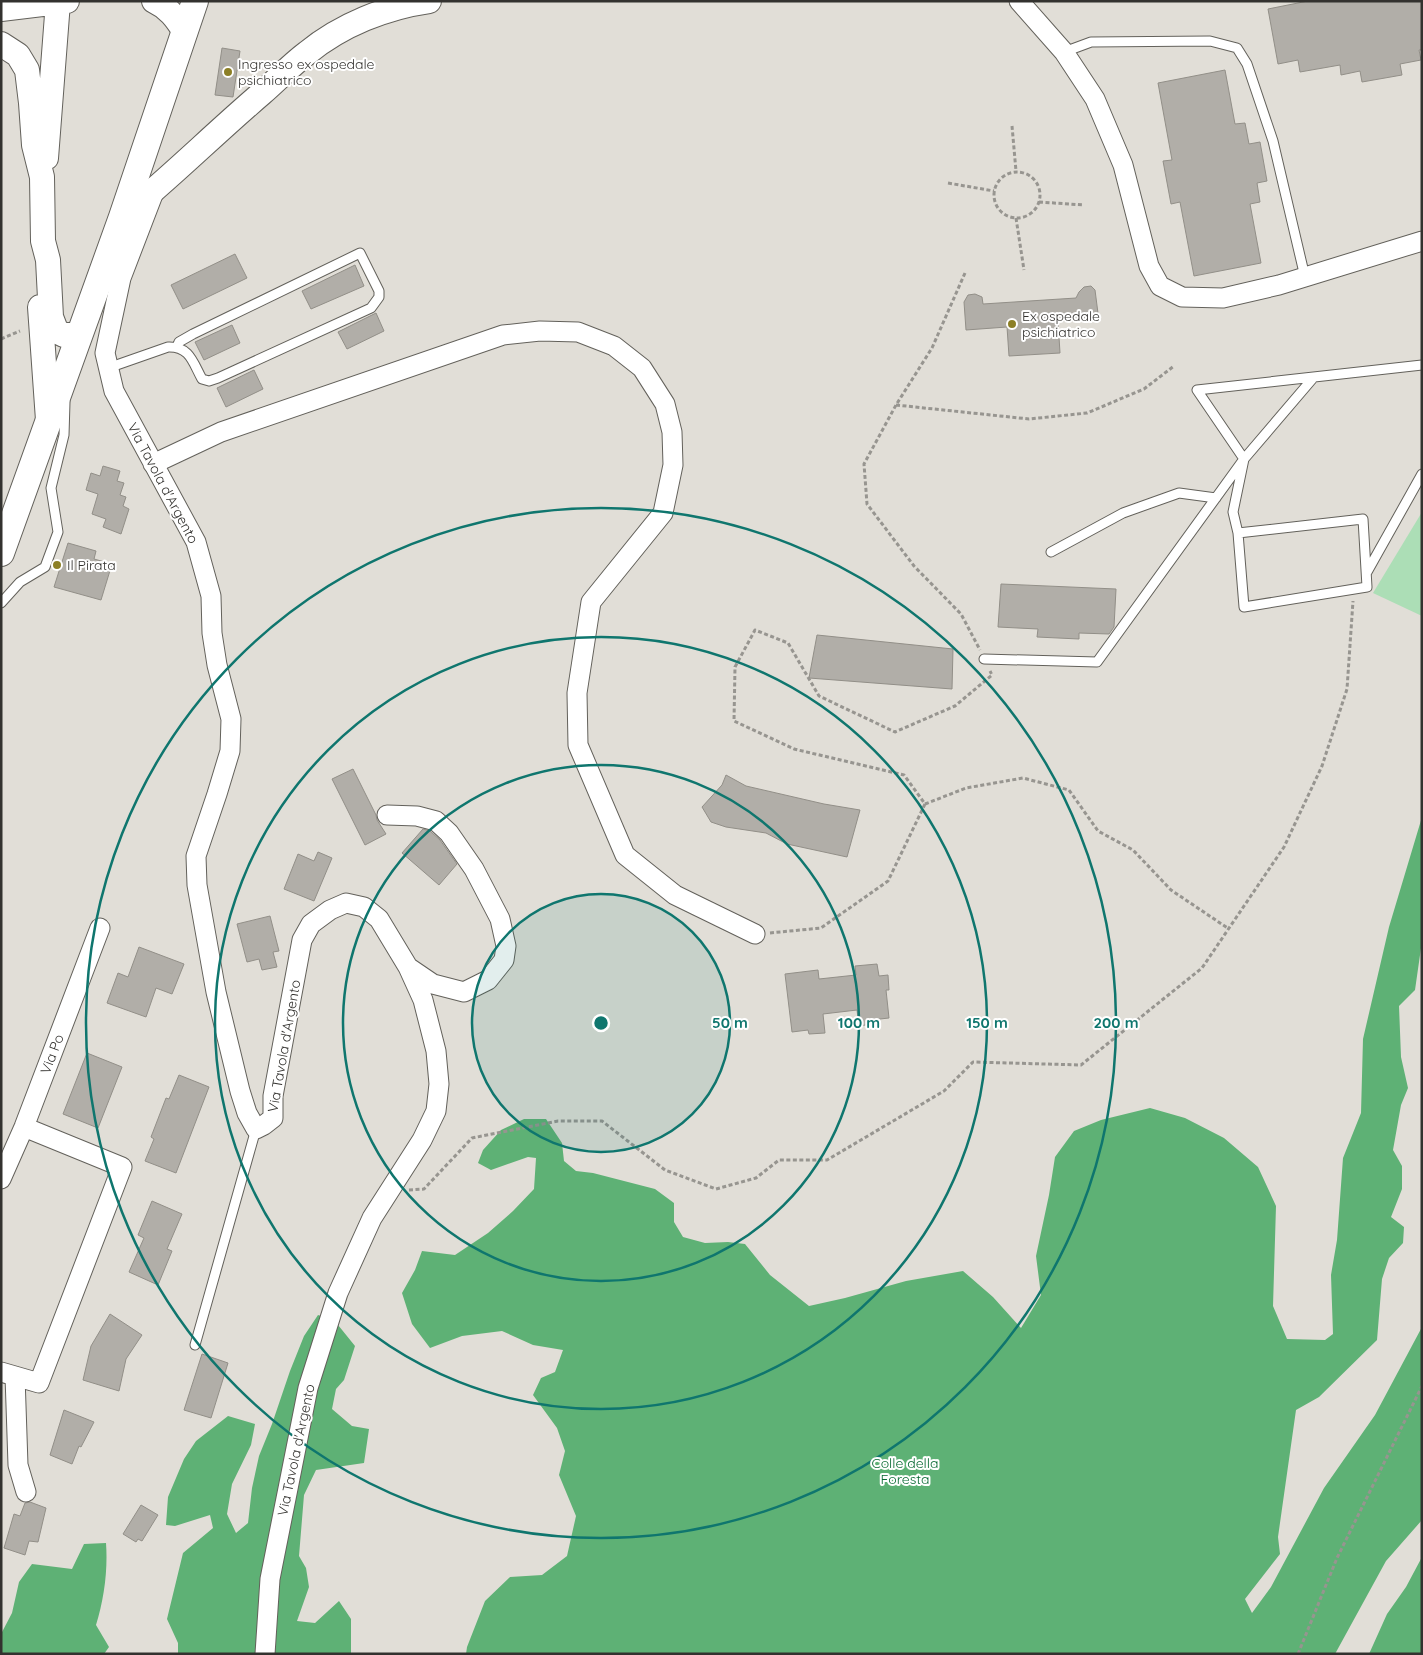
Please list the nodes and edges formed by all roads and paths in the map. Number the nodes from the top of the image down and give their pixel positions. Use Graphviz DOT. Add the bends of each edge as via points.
graph roads {
  1 [pos="154,1"];
  2 [pos="195,1"];
  3 [pos="429,1"];
  4 [pos="1019,1"];
  5 [pos="61,2"];
  6 [pos="1,9"];
  7 [pos="185,32"];
  8 [pos="1,44"];
  9 [pos="1064,52"];
  10 [pos="1012,126"];
  11 [pos="1016,171"];
  12 [pos="42,177"];
  13 [pos="948,183"];
  14 [pos="994,191"];
  15 [pos="154,192"];
  16 [pos="1039,202"];
  17 [pos="1084,205"];
  18 [pos="122,218"];
  19 [pos="1016,218"];
  20 [pos="43,241"];
  21 [pos="1422,241"];
  22 [pos="1024,270"];
  23 [pos="966,273"];
  24 [pos="1305,277"];
  25 [pos="20,331"];
  26 [pos="79,335"];
  27 [pos="1,339"];
  28 [pos="177,347"];
  29 [pos="1422,365"];
  30 [pos="1174,366"];
  31 [pos="108,368"];
  32 [pos="1314,377"];
  33 [pos="57,396"];
  34 [pos="896,405"];
  35 [pos="48,420"];
  36 [pos="1244,459"];
  37 [pos="153,464"];
  38 [pos="1422,474"];
  39 [pos="1216,498"];
  40 [pos="1238,533"];
  41 [pos="1,552"];
  42 [pos="1051,552"];
  43 [pos="1366,574"];
  44 [pos="1354,589"];
  45 [pos="1,603"];
  46 [pos="984,659"];
  47 [pos="926,804"];
  48 [pos="388,815"];
  49 [pos="100,928"];
  50 [pos="1229,928"];
  51 [pos="755,934"];
  52 [pos="408,966"];
  53 [pos="24,1127"];
  54 [pos="256,1129"];
  55 [pos="1,1179"];
  56 [pos="389,1192"];
  57 [pos="195,1345"];
  58 [pos="8,1374"];
  59 [pos="1422,1386"];
  60 [pos="26,1492"];
  61 [pos="265,1654"];
  62 [pos="1298,1654"];
  1 -- 7 [label="street" via="176,17"];
  2 -- 7 [label="main road"];
  3 -- 15 [label="street" via="378,13 308,52"];
  4 -- 9 [label="street"];
  5 -- 6 [label="street"];
  5 -- 12 [label="street"];
  7 -- 18 [label="main road"];
  8 -- 12 [label="street" via="18,55 27,70 34,145"];
  9 -- 24 [label="street" via="1095,99 1123,165 1149,266 1160,286 1182,297 1223,298"];
  9 -- 24 [label="lane" via="1091,42 1210,42 1237,48 1247,64 1273,141"];
  10 -- 11 [label="path"];
  11 -- 14 [label="path" via="1002,177"];
  11 -- 16 [label="path" via="1036,181"];
  12 -- 20 [label="street"];
  13 -- 14 [label="path"];
  14 -- 19 [label="path" via="996,206 1001,213"];
  15 -- 18 [label="street"];
  15 -- 31 [label="street, Via Tavola d'Argento" via="121,278 105,353"];
  16 -- 17 [label="path"];
  16 -- 19 [label="path" via="1031,214"];
  18 -- 26 [label="main road"];
  19 -- 22 [label="path"];
  20 -- 26 [label="street" via="48,260 53,323 56,330 64,335"];
  20 -- 35 [label="street" via="38,260"];
  21 -- 24 [label="street"];
  23 -- 34 [label="path" via="932,348"];
  25 -- 27 [label="path"];
  26 -- 33 [label="main road"];
  28 -- 28 [label="lane" via="179,342 193,334 360,253 379,291 379,298 371,308 209,381 202,379 187,352"];
  28 -- 31 [label="lane" via="168,347"];
  29 -- 32 [label="lane"];
  30 -- 34 [label="path" via="1144,389 1087,413 1029,419"];
  31 -- 37 [label="street, Via Tavola d'Argento" via="114,391"];
  32 -- 36 [label="lane"];
  32 -- 36 [label="lane" via="1196,390"];
  33 -- 35 [label="main road"];
  33 -- 45 [label="lane" via="65,401 66,413 51,488 58,532 45,567 20,582"];
  34 -- 46 [label="path" via="864,464 867,504 914,566 961,614"];
  35 -- 41 [label="main road"];
  36 -- 39 [label="lane"];
  36 -- 40 [label="lane" via="1233,512"];
  37 -- 51 [label="street" via="221,432 503,335 540,331 578,332 614,346 642,368 665,404 672,432 673,465 663,513 591,602 577,693 578,744 625,855 675,895"];
  37 -- 54 [label="street, Via Tavola d'Argento" via="196,542 211,596 216,665 231,719 230,751 196,856 197,885 216,992 240,1091"];
  38 -- 43 [label="lane"];
  39 -- 42 [label="lane" via="1179,493 1123,513"];
  39 -- 46 [label="lane" via="1097,662"];
  40 -- 43 [label="lane" via="1363,519"];
  40 -- 44 [label="lane" via="1244,607"];
  43 -- 44 [label="lane" via="1367,587"];
  44 -- 50 [label="path" via="1347,689 1322,766 1284,847"];
  46 -- 47 [label="path" via="992,674 955,706 895,732 819,696 788,643 755,630 735,667 734,721 794,749 904,775"];
  47 -- 50 [label="path" via="966,788 1023,778 1069,790 1098,832 1133,850 1171,890"];
  47 -- 51 [label="path" via="888,881 821,928"];
  48 -- 52 [label="street" via="417,816 436,821 449,833 491,899 506,946 504,960 488,980 464,992 433,984"];
  49 -- 53 [label="street, Via Po"];
  50 -- 56 [label="path" via="1202,968 1081,1065 973,1062 944,1091 828,1160 779,1160 756,1178 716,1189 665,1170 602,1121 558,1121 472,1138 424,1189"];
  52 -- 54 [label="street, Via Tavola d'Argento" via="379,919 364,906 346,903 311,924 302,940 273,1096 273,1118"];
  52 -- 56 [label="street, Via Tavola d'Argento" via="423,1000 436,1051 439,1084 436,1111"];
  53 -- 55 [label="street, Via Po"];
  53 -- 58 [label="street" via="122,1167 39,1383"];
  54 -- 57 [label="lane"];
  56 -- 61 [label="street, Via Tavola d'Argento" via="372,1218 338,1293 308,1388 270,1579"];
  58 -- 60 [label="street" via="18,1465"];
  59 -- 62 [label="path" via="1337,1558"];
}
